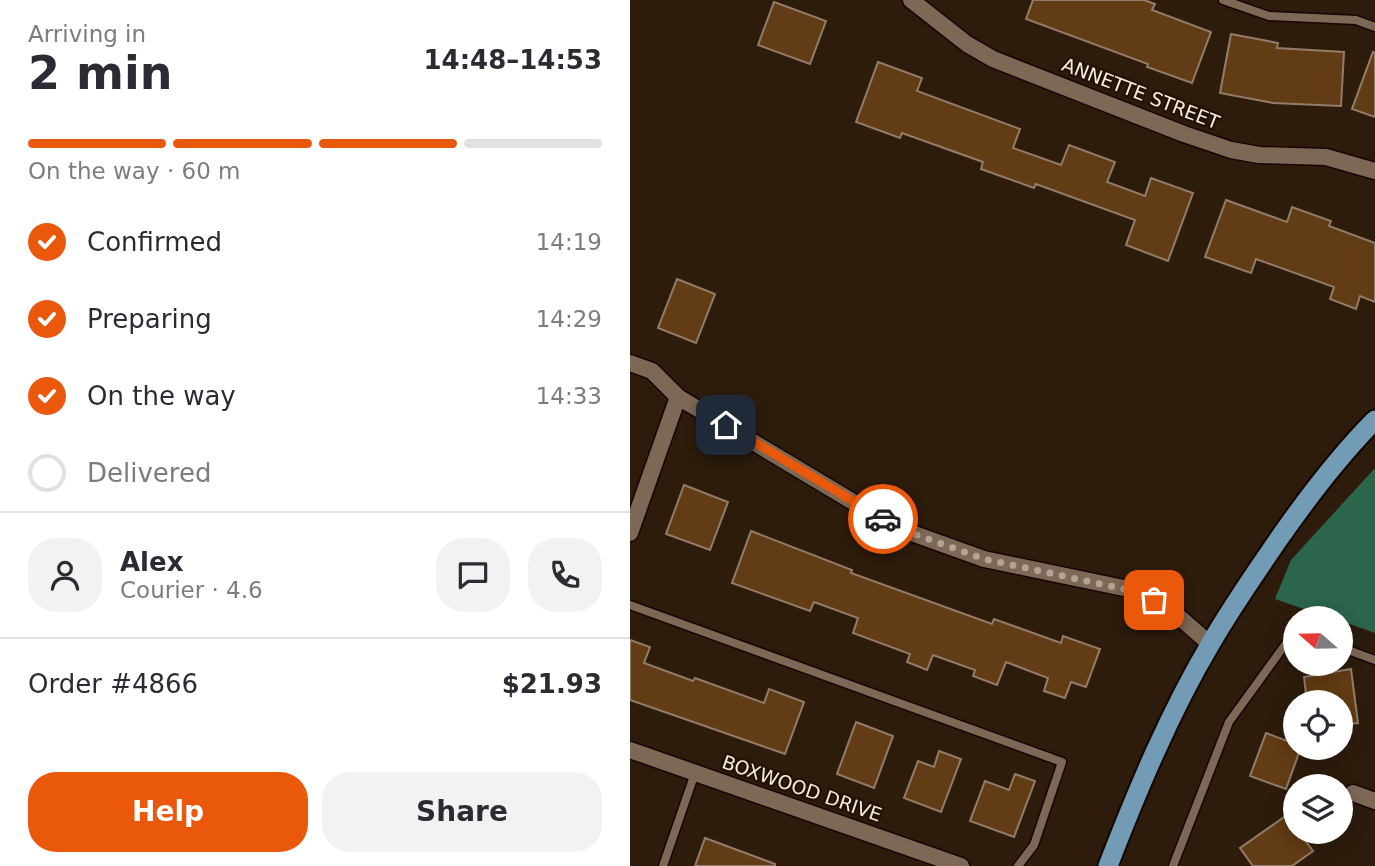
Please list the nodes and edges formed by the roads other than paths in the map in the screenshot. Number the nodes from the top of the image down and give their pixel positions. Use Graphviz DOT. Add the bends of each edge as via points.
graph roads {
  1 [pos="911,0"];
  2 [pos="1223,0"];
  3 [pos="1375,27"];
  4 [pos="1375,171"];
  5 [pos="630,363"];
  6 [pos="678,397"];
  7 [pos="1375,420"];
  8 [pos="630,533"];
  9 [pos="630,605"];
  10 [pos="1210,644"];
  11 [pos="1283,648"];
  12 [pos="1353,652"];
  13 [pos="1375,660"];
  14 [pos="630,750"];
  15 [pos="695,773"];
  16 [pos="1353,793"];
  17 [pos="1375,801"];
  18 [pos="663,866"];
  19 [pos="961,866"];
  20 [pos="1018,866"];
  21 [pos="1108,866"];
  22 [pos="1173,866"];
  1 -- 4 [label="street, ANNETTE STREET" via="993,59 1184,134 1231,150 1326,157"];
  2 -- 3 [label="lane" via="1269,16 1356,20"];
  5 -- 6 [label="street" via="652,371"];
  6 -- 8 [label="street"];
  6 -- 10 [label="street" via="895,527 984,559 1138,592 1170,609"];
  7 -- 10 [label="main road" via="1308,496"];
  9 -- 20 [label="lane" via="1062,762 1034,845"];
  10 -- 21 [label="main road" via="1158,747"];
  11 -- 22 [label="lane" via="1229,722"];
  12 -- 13 [label="lane"];
  14 -- 15 [label="street, BOXWOOD DRIVE"];
  15 -- 18 [label="lane"];
  15 -- 19 [label="street, BOXWOOD DRIVE"];
  16 -- 17 [label="street"];
}
